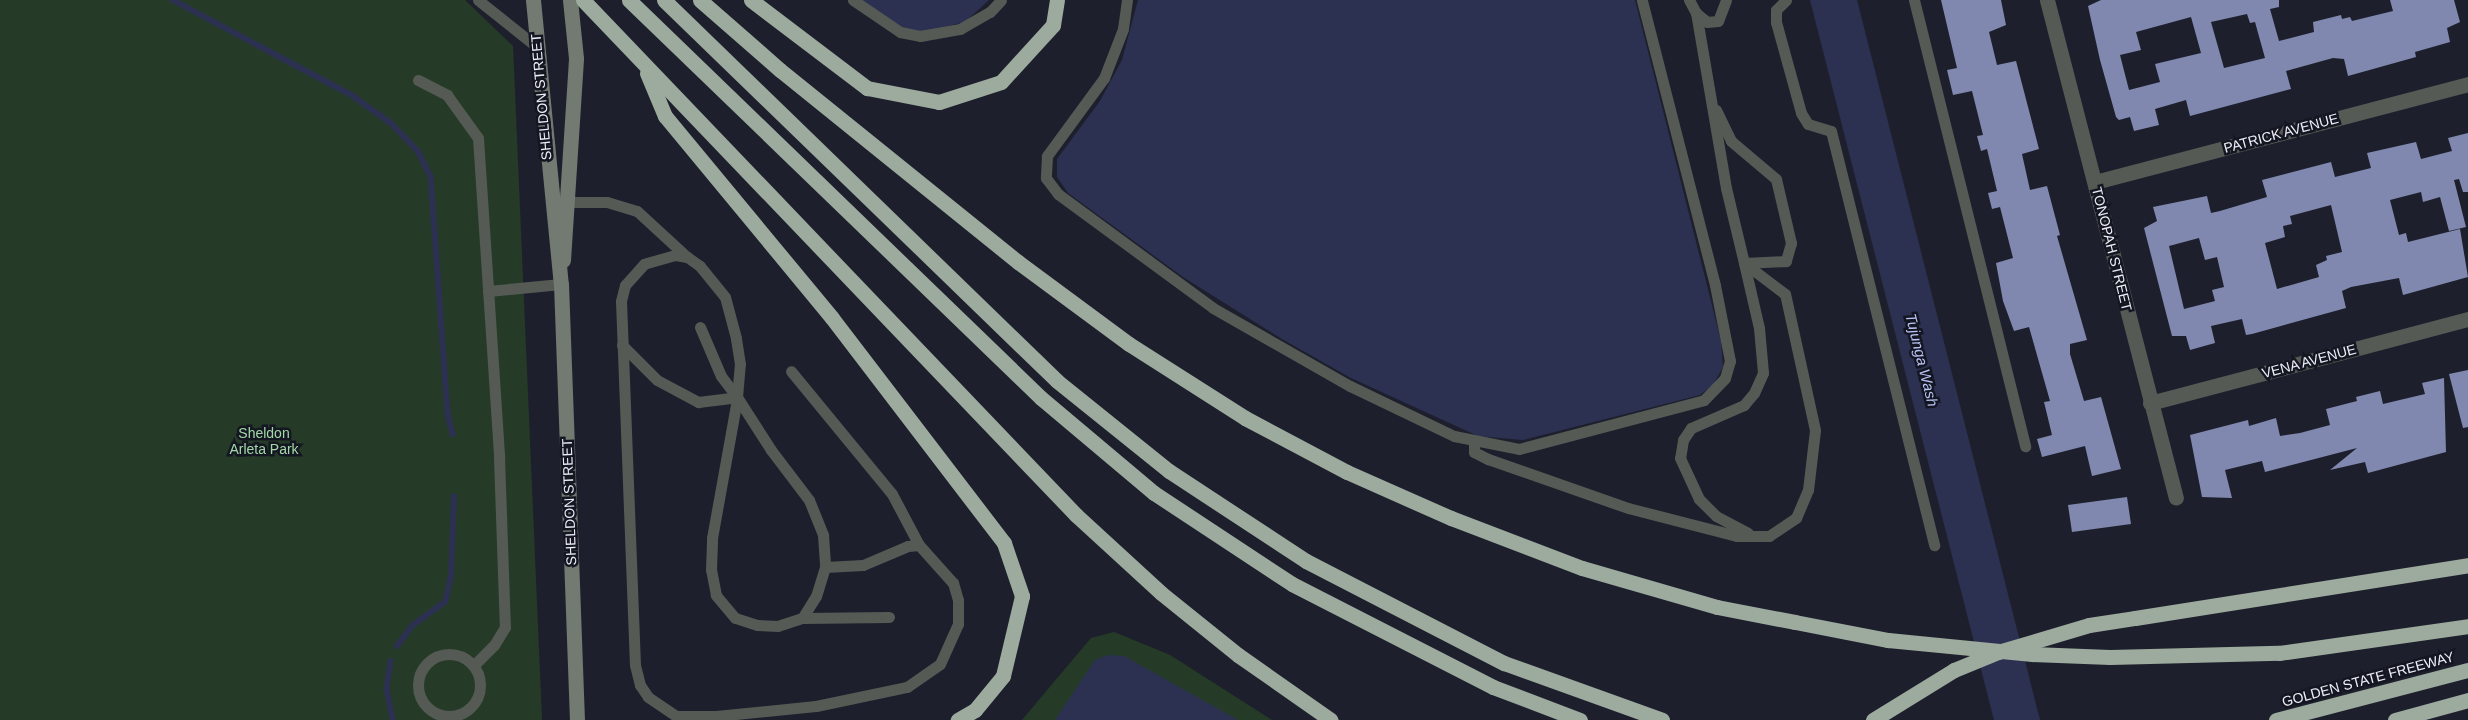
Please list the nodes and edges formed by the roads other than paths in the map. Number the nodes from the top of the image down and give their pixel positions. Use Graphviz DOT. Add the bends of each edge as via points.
graph roads {
  1 [pos="478,0"];
  2 [pos="533,0"];
  3 [pos="570,0"];
  4 [pos="584,0"];
  5 [pos="629,0"];
  6 [pos="664,0"];
  7 [pos="700,0"];
  8 [pos="751,0"];
  9 [pos="853,0"];
  10 [pos="1001,0"];
  11 [pos="1057,0"];
  12 [pos="1127,0"];
  13 [pos="1642,0"];
  14 [pos="1688,0"];
  15 [pos="1726,0"];
  16 [pos="1786,0"];
  17 [pos="1914,0"];
  18 [pos="2047,0"];
  19 [pos="1696,13"];
  20 [pos="537,47"];
  21 [pos="642,62"];
  22 [pos="418,80"];
  23 [pos="2468,84"];
  24 [pos="1709,96"];
  25 [pos="2095,182"];
  26 [pos="569,202"];
  27 [pos="687,257"];
  28 [pos="1744,263"];
  29 [pos="561,284"];
  30 [pos="488,291"];
  31 [pos="2468,319"];
  32 [pos="700,327"];
  33 [pos="622,345"];
  34 [pos="791,372"];
  35 [pos="737,397"];
  36 [pos="2150,402"];
  37 [pos="1474,442"];
  38 [pos="2025,446"];
  39 [pos="2176,498"];
  40 [pos="1756,536"];
  41 [pos="1934,545"];
  42 [pos="919,546"];
  43 [pos="2468,565"];
  44 [pos="825,567"];
  45 [pos="889,616"];
  46 [pos="802,618"];
  47 [pos="2468,626"];
  48 [pos="474,665"];
  49 [pos="2468,670"];
  50 [pos="2468,700"];
  51 [pos="472,715"];
  52 [pos="577,720"];
  53 [pos="958,720"];
  54 [pos="1332,720"];
  55 [pos="1580,720"];
  56 [pos="1662,720"];
  57 [pos="1873,720"];
  58 [pos="2276,720"];
  59 [pos="2395,720"];
  1 -- 20 [label="lane"];
  2 -- 20 [label="main road, SHELDON STREET"];
  3 -- 26 [label="main road, SHELDON STREET" via="576,58"];
  4 -- 21 [label="highway"];
  5 -- 55 [label="highway" via="1041,398 1154,492 1292,584 1493,687"];
  6 -- 56 [label="highway" via="1057,380 1169,471 1306,561 1504,663"];
  7 -- 47 [label="highway, bridge" via="780,70 1018,262 1130,344 1245,418 1347,472 1451,518 1582,568 1708,604 1888,640 2032,654 2110,657 2280,652"];
  8 -- 11 [label="highway" via="868,88 940,102 1001,82 1053,25"];
  9 -- 10 [label="lane" via="900,32 920,36 960,29 983,17"];
  12 -- 37 [label="lane" via="1124,29 1104,78 1047,156 1046,178 1058,194 1140,258 1261,336 1350,386"];
  13 -- 37 [label="lane" via="1715,285 1730,361 1725,378 1704,400 1544,443 1519,449"];
  14 -- 19 [label="lane"];
  15 -- 19 [label="lane" via="1718,20 1707,22"];
  16 -- 41 [label="lane" via="1776,10 1776,22 1801,113 1808,124 1832,131"];
  17 -- 38 [label="lane"];
  18 -- 25 [label="street, TONOPAH STREET"];
  19 -- 24 [label="lane"];
  20 -- 29 [label="main road, SHELDON STREET"];
  21 -- 53 [label="highway" via="665,116 838,325 1004,543 1022,596 1003,676 975,710"];
  21 -- 54 [label="highway" via="1076,515 1161,593 1238,655"];
  22 -- 30 [label="lane" via="447,96 478,138"];
  23 -- 25 [label="street, PATRICK AVENUE"];
  24 -- 28 [label="lane"];
  24 -- 28 [label="lane" via="1731,141 1776,180 1784,208 1791,243 1786,262"];
  25 -- 36 [label="street, TONOPAH STREET"];
  26 -- 27 [label="lane" via="607,202 637,211"];
  26 -- 29 [label="main road, SHELDON STREET"];
  27 -- 33 [label="lane" via="659,259 634,272 622,301"];
  27 -- 35 [label="lane" via="713,280 731,314 740,364"];
  28 -- 40 [label="lane" via="1785,294 1815,430 1808,490 1796,518 1769,536"];
  28 -- 40 [label="lane" via="1759,328 1763,373 1744,405 1691,428 1683,440 1680,458 1699,499 1716,516"];
  29 -- 30 [label="lane"];
  29 -- 52 [label="main road, SHELDON STREET"];
  30 -- 48 [label="lane" via="505,627 494,645"];
  31 -- 36 [label="street, VENA AVENUE"];
  32 -- 35 [label="lane" via="708,350"];
  33 -- 35 [label="lane" via="657,380 698,402"];
  33 -- 42 [label="lane" via="635,665 640,685 661,709 676,716 694,717 816,706 907,687 924,677 940,664 950,645 958,624 958,600 953,583"];
  34 -- 42 [label="lane" via="892,494"];
  35 -- 44 [label="lane" via="809,500 823,535"];
  35 -- 46 [label="lane" via="712,538 711,570 716,595 735,618 756,626 778,626"];
  36 -- 39 [label="street, TONOPAH STREET"];
  37 -- 40 [label="lane" via="1474,452 1488,459 1628,508 1737,536"];
  42 -- 44 [label="lane" via="908,546 862,565"];
  43 -- 57 [label="highway, bridge" via="2079,627 1998,652 1954,670"];
  44 -- 46 [label="lane" via="816,596"];
  45 -- 46 [label="lane"];
  48 -- 51 [label="lane" via="480,689"];
  48 -- 51 [label="lane" via="466,658 446,653 428,662 418,680 421,700 436,714"];
  49 -- 58 [label="highway, GOLDEN STATE FREEWAY"];
  50 -- 59 [label="highway"];
}
